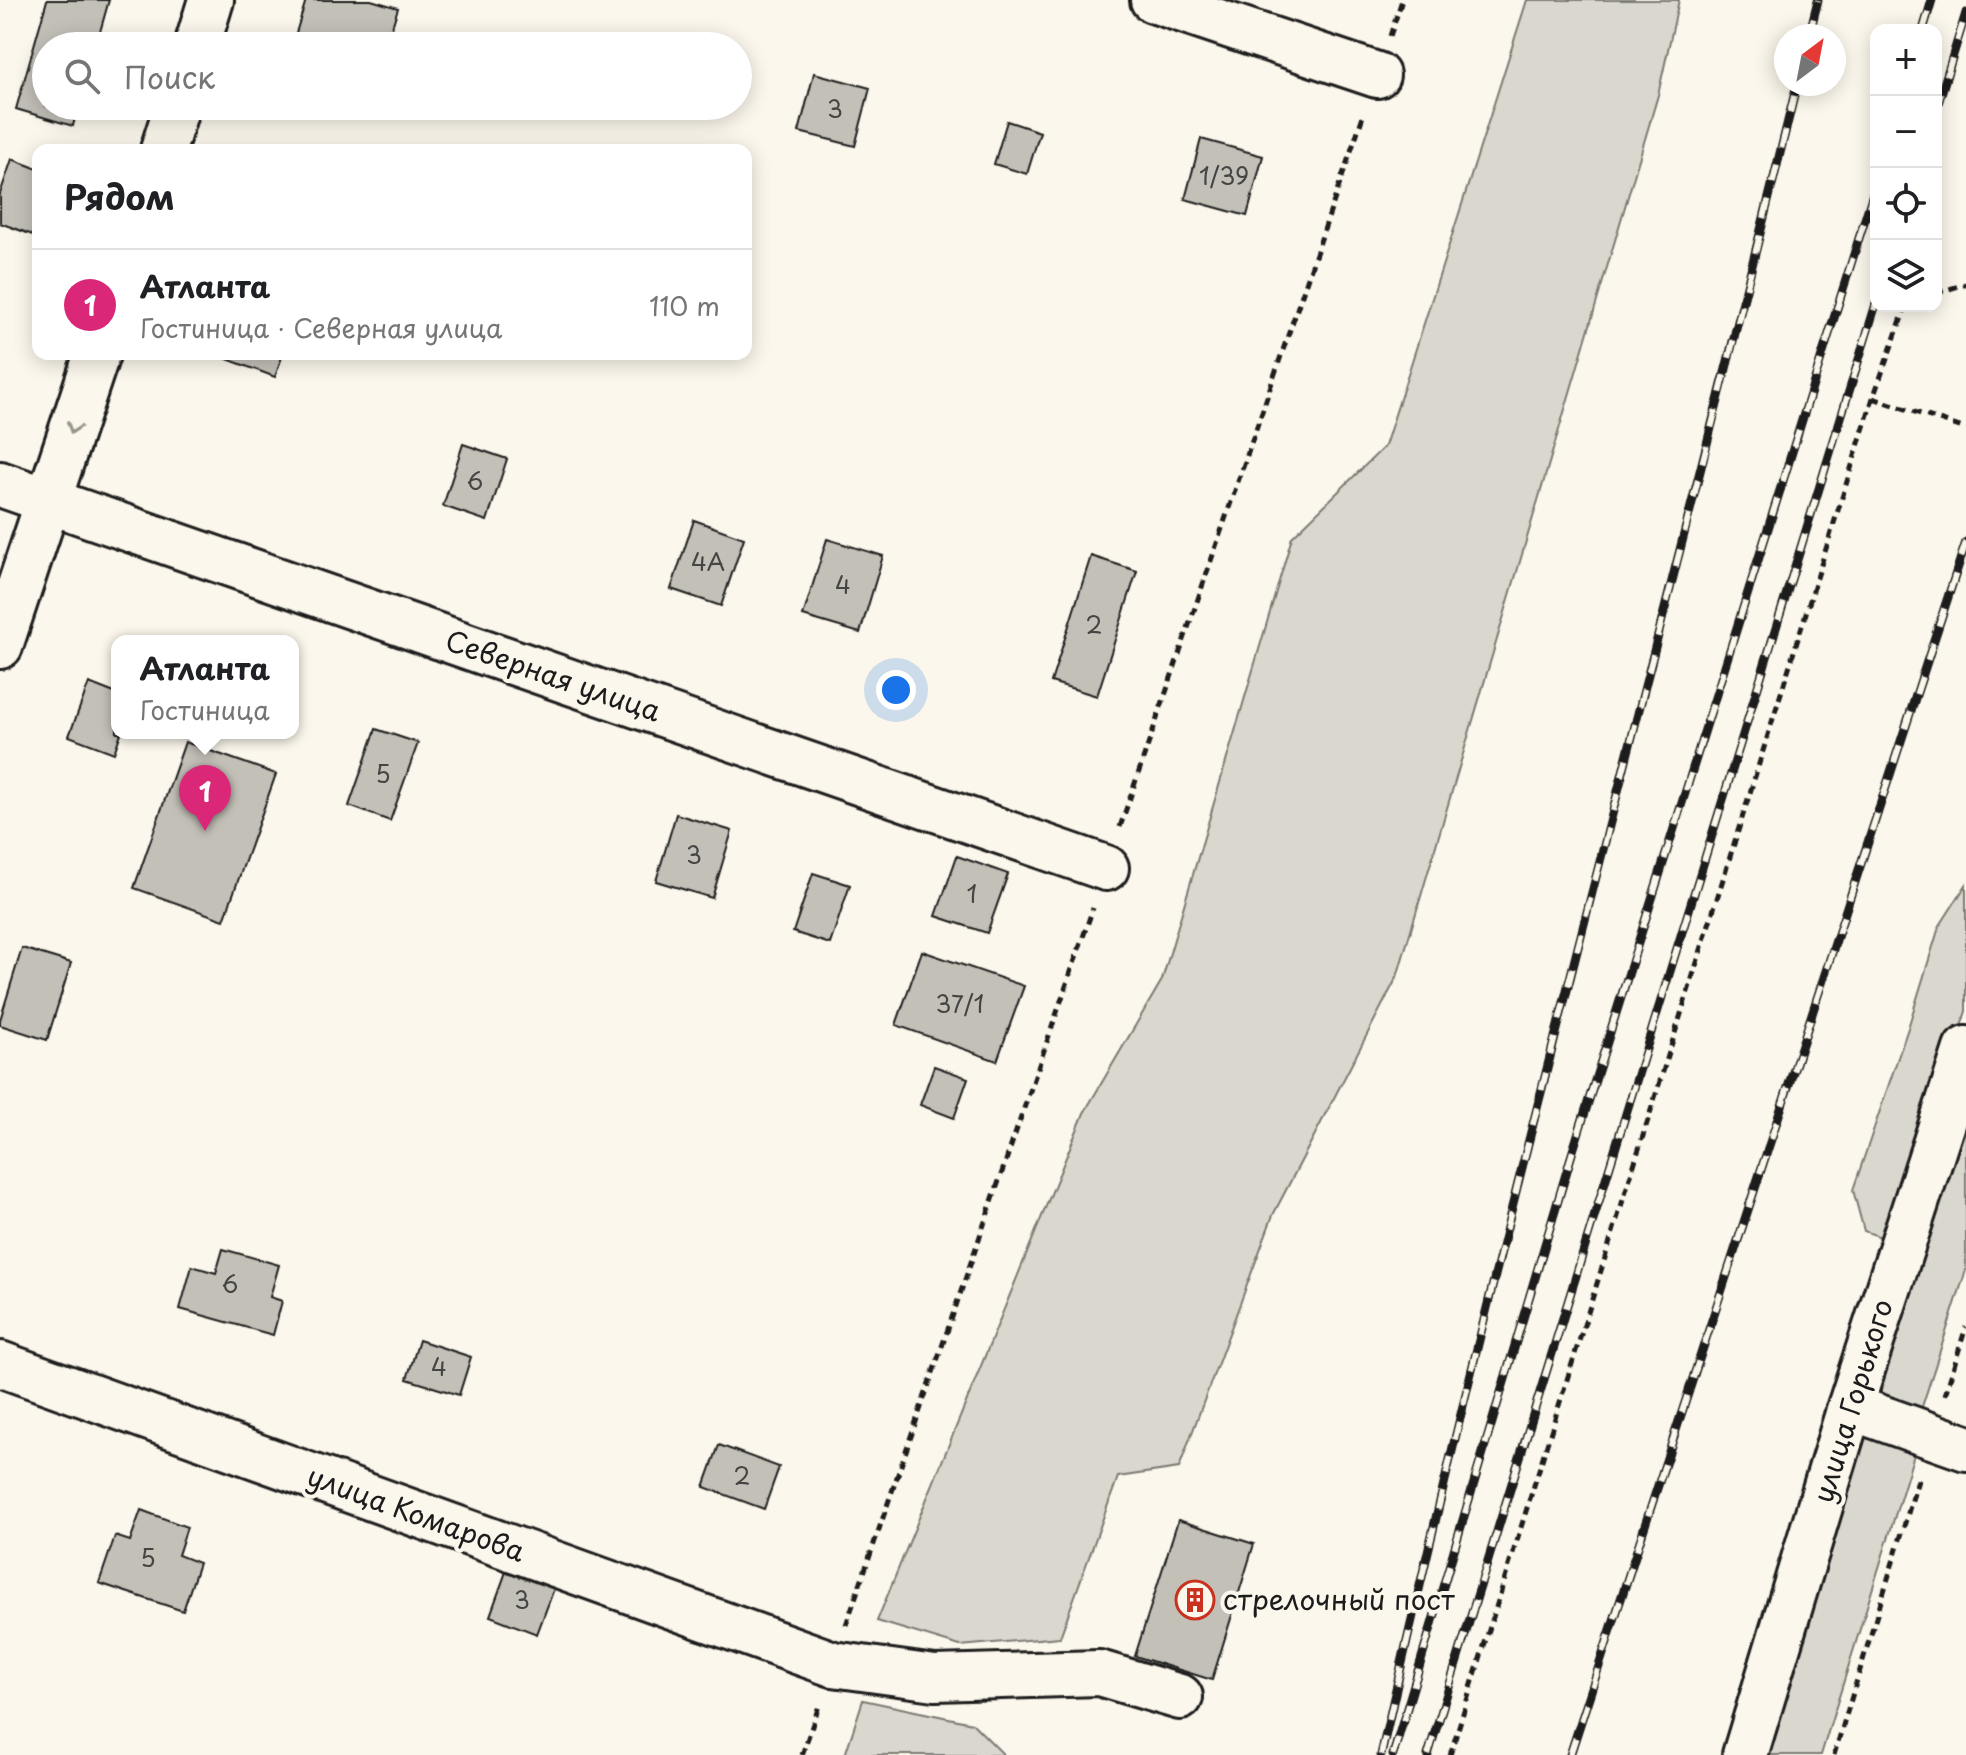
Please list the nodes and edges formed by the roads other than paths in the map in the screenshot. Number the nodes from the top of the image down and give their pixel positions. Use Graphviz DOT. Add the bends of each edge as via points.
graph roads {
  1 [pos="211,0"];
  2 [pos="1153,0"];
  3 [pos="201,32"];
  4 [pos="1377,75"];
  5 [pos="173,120"];
  6 [pos="165,144"];
  7 [pos="95,360"];
  8 [pos="0,484"];
  9 [pos="49,500"];
  10 [pos="0,646"];
  11 [pos="1106,868"];
  12 [pos="1966,1049"];
  13 [pos="0,1364"];
  14 [pos="1850,1407"];
  15 [pos="1949,1442"];
  16 [pos="1180,1697"];
  17 [pos="1745,1755"];
  1 -- 3 [label="street"];
  2 -- 4 [label="street"];
  5 -- 6 [label="street"];
  7 -- 9 [label="street, one-way"];
  8 -- 9 [label="street, Северная улица"];
  9 -- 10 [label="street"];
  9 -- 11 [label="street, Северная улица"];
  12 -- 14 [label="street, улица Горького"];
  13 -- 16 [label="street, улица Комарова" via="833,1664 935,1678 1099,1673"];
  14 -- 15 [label="street"];
  14 -- 17 [label="street, улица Горького"];
}
